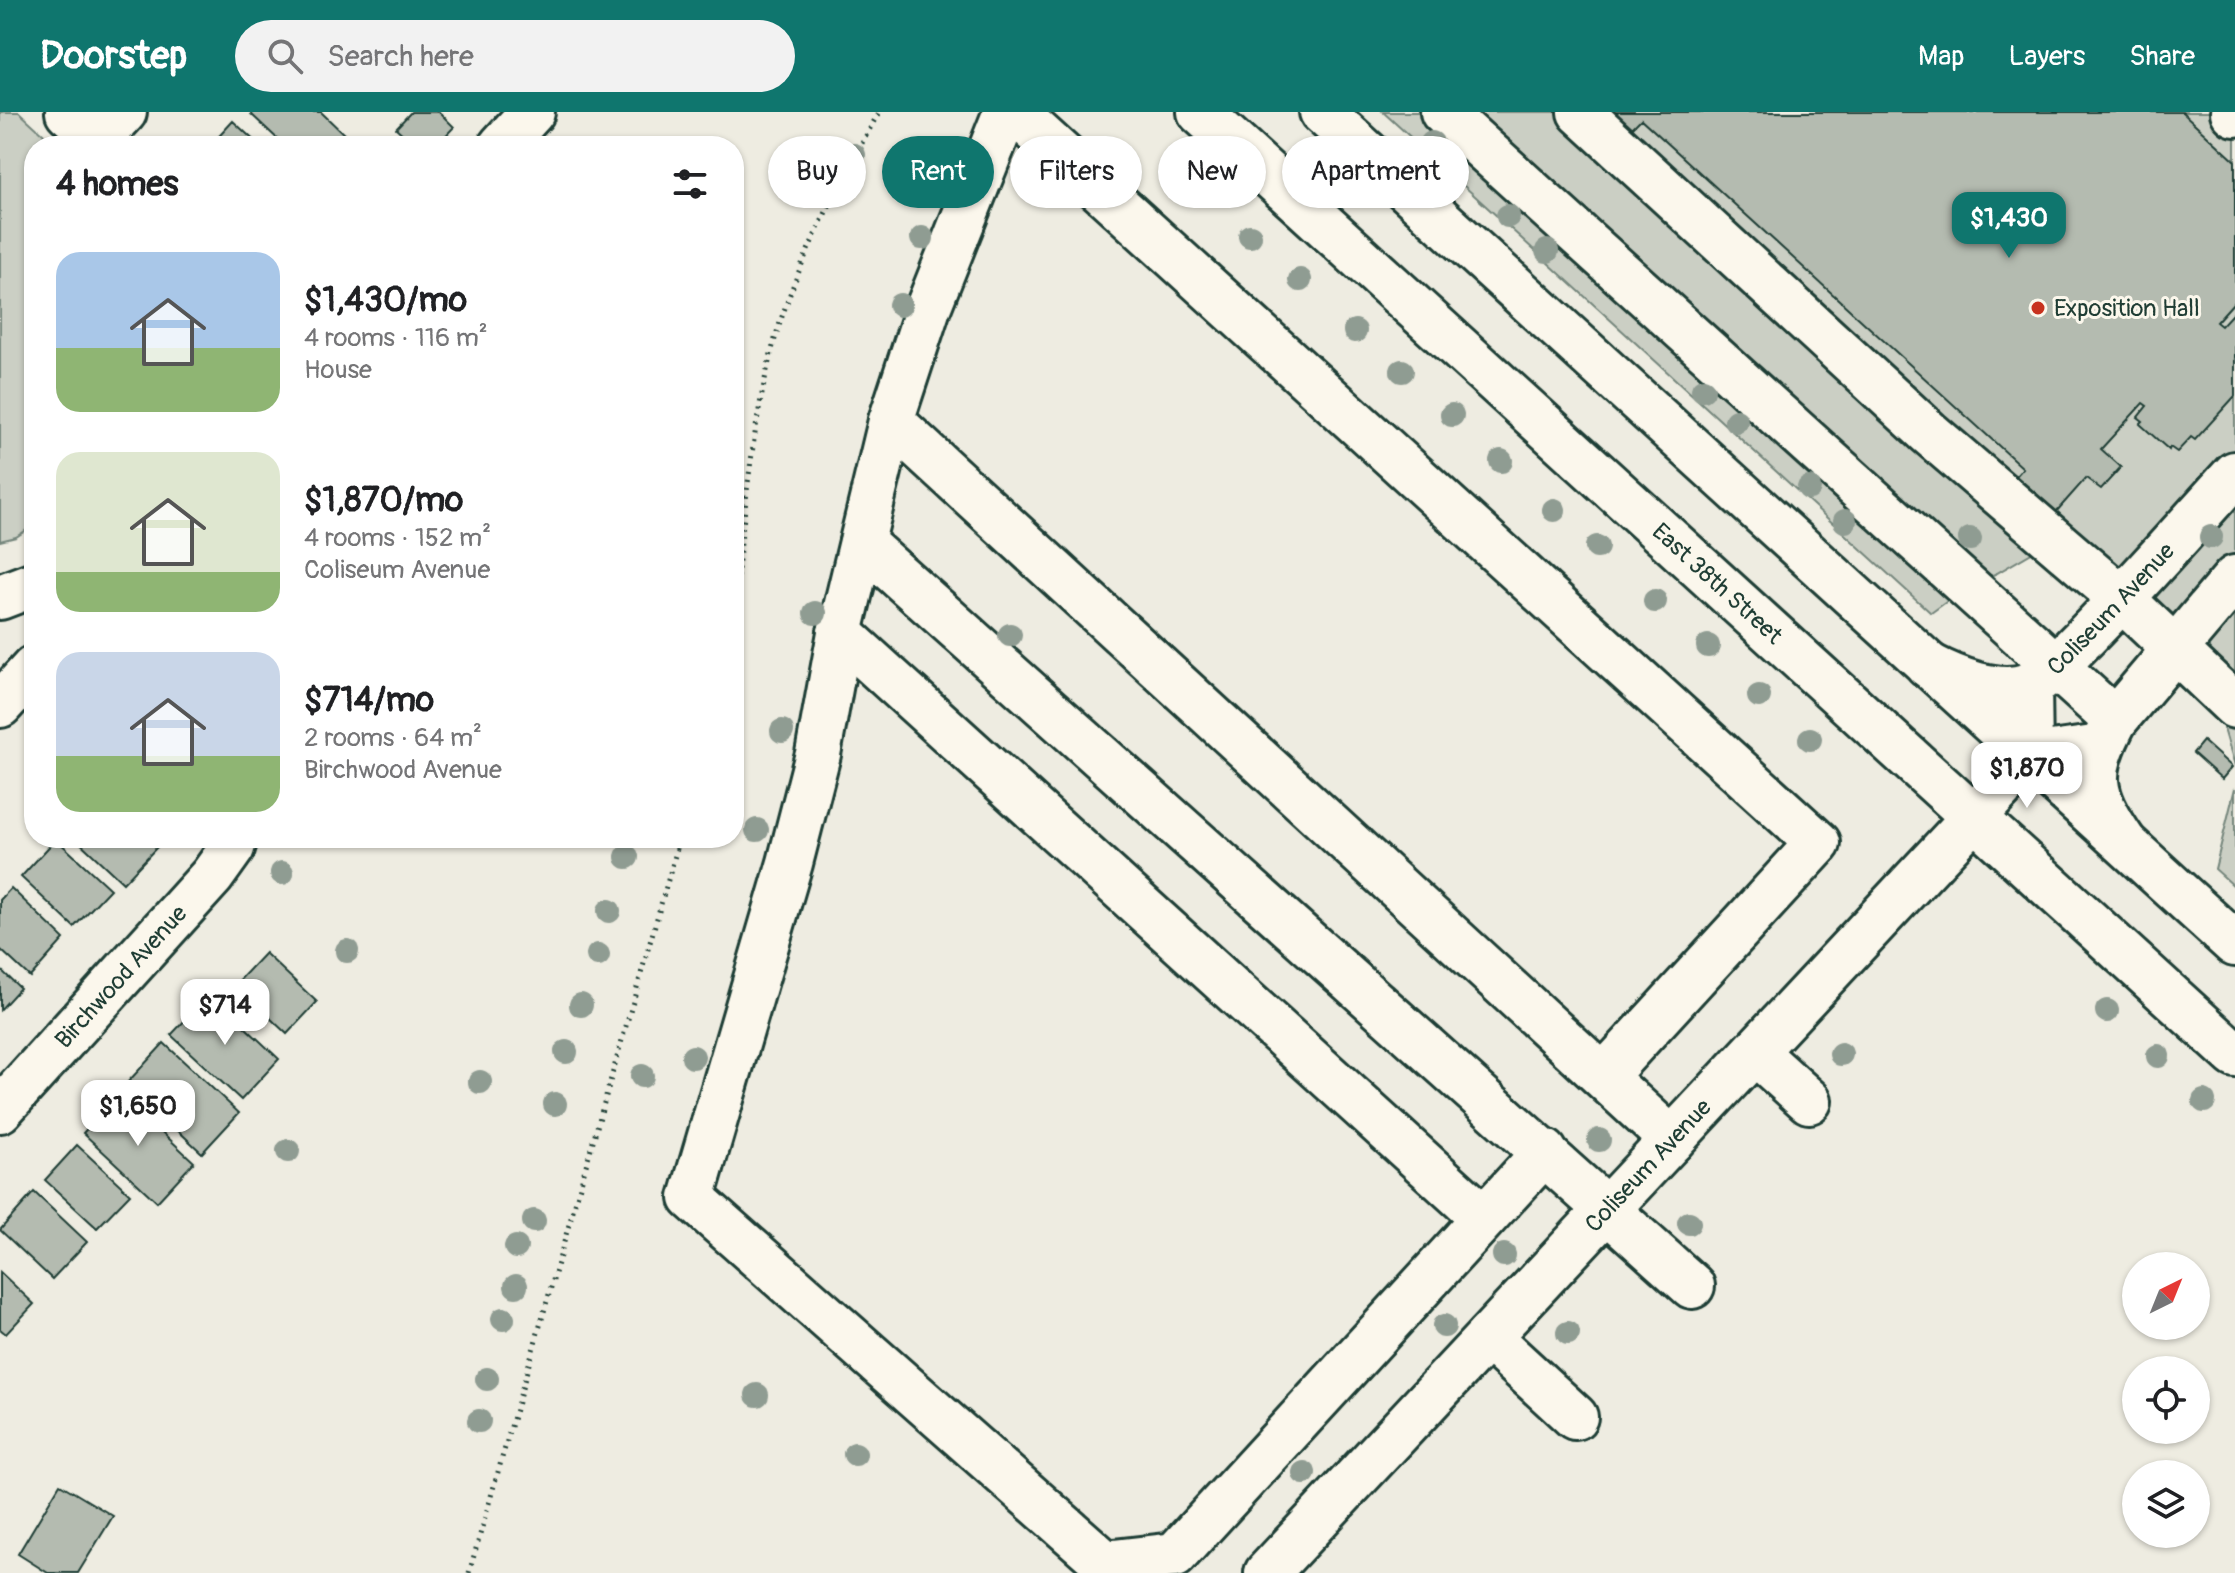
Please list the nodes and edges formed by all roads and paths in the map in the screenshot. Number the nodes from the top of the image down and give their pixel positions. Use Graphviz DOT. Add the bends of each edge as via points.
graph roads {
  1 [pos="532,112"];
  2 [pos="879,112"];
  3 [pos="1006,112"];
  4 [pos="1015,112"];
  5 [pos="1200,112"];
  6 [pos="1322,112"];
  7 [pos="1443,112"];
  8 [pos="1580,112"];
  9 [pos="510,136"];
  10 [pos="891,421"];
  11 [pos="2235,474"];
  12 [pos="744,523"];
  13 [pos="862,543"];
  14 [pos="2235,578"];
  15 [pos="24,588"];
  16 [pos="0,597"];
  17 [pos="2122,599"];
  18 [pos="840,633"];
  19 [pos="2176,649"];
  20 [pos="1928,665"];
  21 [pos="2042,675"];
  22 [pos="24,679"];
  23 [pos="0,705"];
  24 [pos="2235,706"];
  25 [pos="2108,734"];
  26 [pos="2030,757"];
  27 [pos="1974,818"];
  28 [pos="2124,843"];
  29 [pos="232,848"];
  30 [pos="677,848"];
  31 [pos="2235,944"];
  32 [pos="1755,1052"];
  33 [pos="2235,1055"];
  34 [pos="1604,1076"];
  35 [pos="1809,1101"];
  36 [pos="0,1110"];
  37 [pos="1672,1140"];
  38 [pos="1545,1152"];
  39 [pos="1608,1209"];
  40 [pos="1484,1218"];
  41 [pos="1692,1286"];
  42 [pos="1488,1337"];
  43 [pos="1575,1417"];
  44 [pos="469,1573"];
  45 [pos="1267,1573"];
  1 -- 9 [label="main road"];
  2 -- 12 [label="path" via="832,199 786,305 773,346"];
  3 -- 10 [label="main road" via="928,308"];
  4 -- 34 [label="main road" via="1818,843"];
  5 -- 27 [label="main road, East 38th Street"];
  6 -- 20 [label="main road"];
  7 -- 21 [label="main road"];
  8 -- 17 [label="main road" via="1929,433"];
  10 -- 13 [label="main road"];
  10 -- 34 [label="main road"];
  11 -- 17 [label="main road, Coliseum Avenue"];
  13 -- 18 [label="main road"];
  13 -- 38 [label="main road"];
  14 -- 19 [label="main road"];
  15 -- 16 [label="main road"];
  17 -- 19 [label="main road"];
  17 -- 21 [label="main road, Coliseum Avenue"];
  18 -- 40 [label="main road"];
  18 -- 40 [label="main road" via="818,754 692,1198 1105,1563 1175,1555"];
  19 -- 24 [label="main road"];
  19 -- 25 [label="main road"];
  20 -- 21 [label="main road" via="1947,675 2010,688"];
  20 -- 26 [label="main road"];
  21 -- 25 [label="main road"];
  21 -- 26 [label="main road, Coliseum Avenue"];
  22 -- 23 [label="main road"];
  25 -- 26 [label="main road"];
  25 -- 28 [label="main road" via="2097,772 2098,796"];
  26 -- 27 [label="main road, Coliseum Avenue"];
  26 -- 28 [label="main road"];
  27 -- 32 [label="main road, Coliseum Avenue"];
  27 -- 33 [label="main road, East 38th Street"];
  28 -- 31 [label="main road"];
  29 -- 36 [label="main road, Birchwood Avenue"];
  30 -- 44 [label="path"];
  32 -- 35 [label="main road"];
  32 -- 37 [label="main road, Coliseum Avenue"];
  34 -- 37 [label="main road"];
  37 -- 39 [label="main road, Coliseum Avenue"];
  38 -- 39 [label="main road"];
  38 -- 40 [label="main road"];
  39 -- 41 [label="main road"];
  39 -- 42 [label="main road, Coliseum Avenue"];
  42 -- 43 [label="main road"];
  42 -- 45 [label="main road, Coliseum Avenue"];
}
